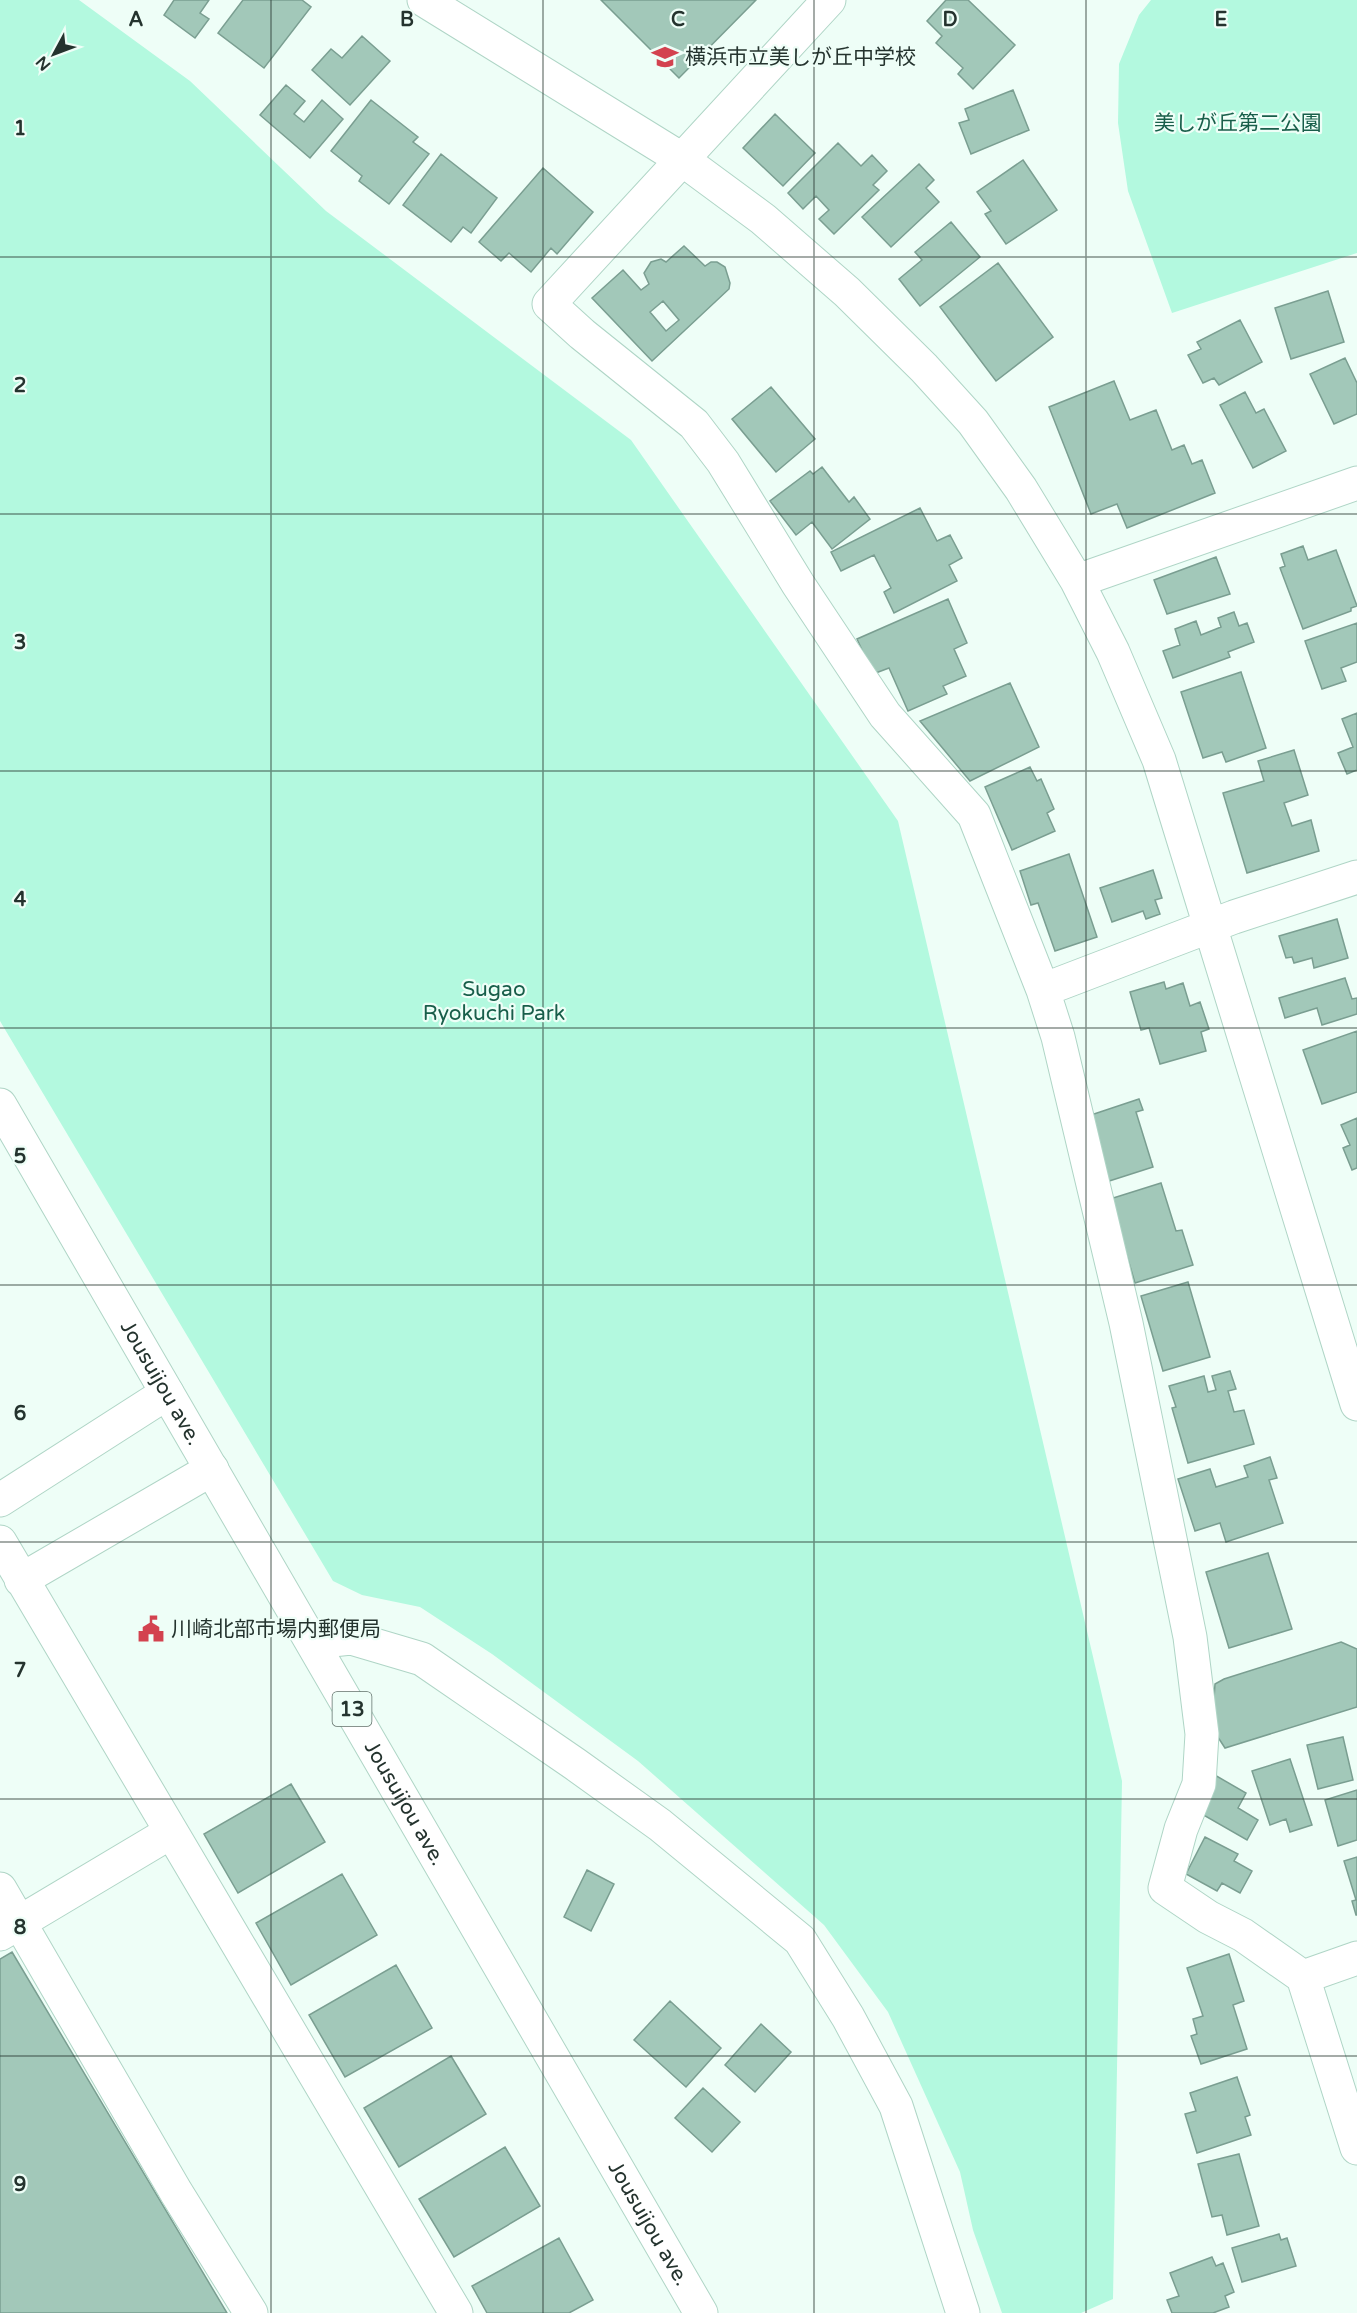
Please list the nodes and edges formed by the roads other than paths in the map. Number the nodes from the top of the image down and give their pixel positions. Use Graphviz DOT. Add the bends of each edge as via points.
graph roads {
  1 [pos="424,0"];
  2 [pos="829,0"];
  3 [pos="683,160"];
  4 [pos="1357,483"];
  5 [pos="1077,581"];
  6 [pos="1357,877"];
  7 [pos="1210,926"];
  8 [pos="1043,990"];
  9 [pos="0,1106"];
  10 [pos="1349,1346"];
  11 [pos="167,1393"];
  12 [pos="1357,1404"];
  13 [pos="212,1469"];
  14 [pos="0,1500"];
  15 [pos="0,1542"];
  16 [pos="21,1580"];
  17 [pos="313,1642"];
  18 [pos="171,1832"];
  19 [pos="0,1889"];
  20 [pos="10,1928"];
  21 [pos="1357,1958"];
  22 [pos="1303,1977"];
  23 [pos="1357,2148"];
  24 [pos="251,2313"];
  25 [pos="456,2313"];
  26 [pos="701,2313"];
  27 [pos="963,2313"];
  1 -- 3 [label="street"];
  2 -- 3 [label="street"];
  3 -- 5 [label="street" via="763,219 847,291 924,368 973,422 1021,489"];
  3 -- 8 [label="street" via="549,304 694,424 723,462 885,716 974,815"];
  4 -- 5 [label="street"];
  5 -- 7 [label="street" via="1113,652 1159,760"];
  6 -- 7 [label="street"];
  7 -- 8 [label="street"];
  7 -- 10 [label="street"];
  8 -- 22 [label="street" via="1059,1037 1126,1323 1190,1637 1202,1734 1198,1784 1165,1888"];
  9 -- 11 [label="street, Jousuijou ave. / 13"];
  10 -- 12 [label="street"];
  11 -- 13 [label="street, Jousuijou ave. / 13"];
  11 -- 14 [label="street"];
  13 -- 16 [label="street"];
  13 -- 17 [label="street, Jousuijou ave. / 13"];
  15 -- 16 [label="street"];
  16 -- 18 [label="street"];
  17 -- 26 [label="street, Jousuijou ave. / 13"];
  17 -- 27 [label="street" via="351,1638 422,1659 660,1825 800,1940 848,2017 896,2106"];
  18 -- 20 [label="street"];
  18 -- 25 [label="street"];
  19 -- 20 [label="street"];
  20 -- 24 [label="street"];
  21 -- 22 [label="street"];
  22 -- 23 [label="street"];
}
